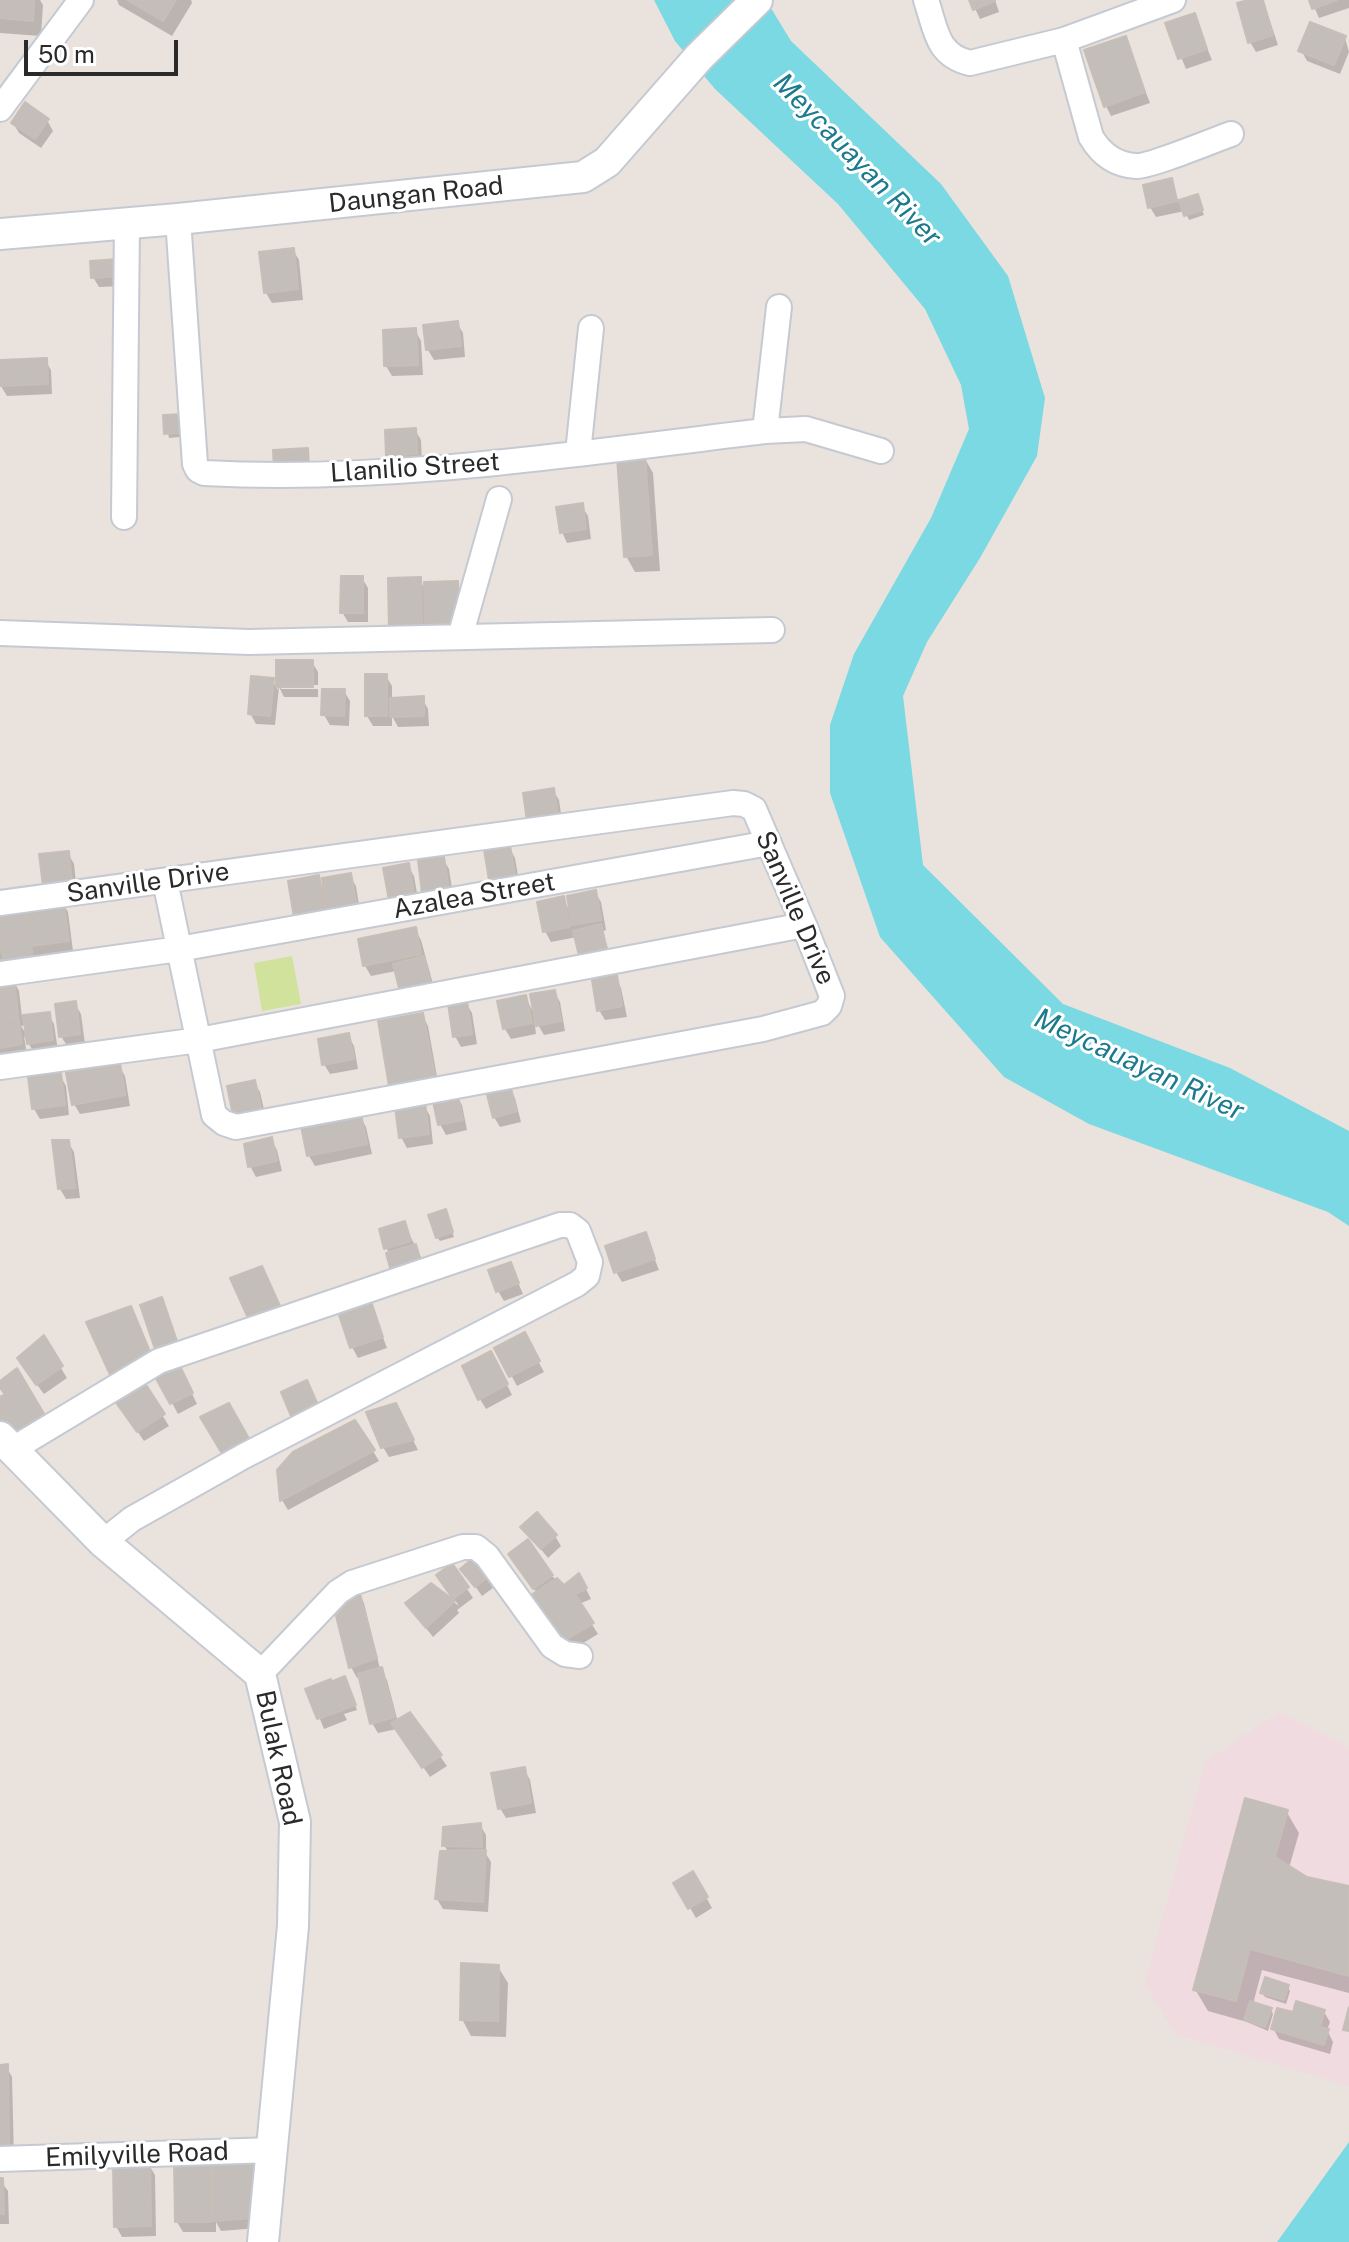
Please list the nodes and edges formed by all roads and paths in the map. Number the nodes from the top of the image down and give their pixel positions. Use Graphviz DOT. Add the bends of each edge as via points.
graph roads {
  1 [pos="81,0"];
  2 [pos="757,0"];
  3 [pos="926,0"];
  4 [pos="1173,0"];
  5 [pos="1064,40"];
  6 [pos="0,109"];
  7 [pos="1231,134"];
  8 [pos="178,219"];
  9 [pos="127,223"];
  10 [pos="0,234"];
  11 [pos="779,307"];
  12 [pos="591,328"];
  13 [pos="765,431"];
  14 [pos="881,451"];
  15 [pos="578,453"];
  16 [pos="499,499"];
  17 [pos="124,517"];
  18 [pos="772,630"];
  19 [pos="0,633"];
  20 [pos="460,637"];
  21 [pos="769,843"];
  22 [pos="165,881"];
  23 [pos="0,903"];
  24 [pos="804,925"];
  25 [pos="179,949"];
  26 [pos="0,974"];
  27 [pos="199,1040"];
  28 [pos="0,1067"];
  29 [pos="7,1443"];
  30 [pos="103,1542"];
  31 [pos="580,1656"];
  32 [pos="260,1674"];
  33 [pos="273,2150"];
  34 [pos="0,2159"];
  35 [pos="263,2242"];
  1 -- 6 [label="street"];
  2 -- 8 [label="street, Daungan Road" via="607,162 583,177"];
  3 -- 5 [label="street" via="943,50 955,59 970,63"];
  4 -- 5 [label="street"];
  5 -- 7 [label="street" via="1091,137 1099,151 1117,162 1139,167"];
  8 -- 9 [label="street, Daungan Road"];
  8 -- 15 [label="street, Llanilio Street" via="198,470 272,476 470,466"];
  9 -- 10 [label="street, Daungan Road"];
  9 -- 17 [label="street"];
  11 -- 13 [label="street"];
  12 -- 15 [label="street"];
  13 -- 14 [label="street, Llanilio Street" via="806,429"];
  13 -- 15 [label="street, Llanilio Street"];
  16 -- 20 [label="street"];
  18 -- 20 [label="street"];
  19 -- 20 [label="street" via="249,642"];
  21 -- 22 [label="street, Sanville Drive" via="754,809 733,803"];
  21 -- 24 [label="street, Sanville Drive"];
  21 -- 25 [label="street, Azalea Street"];
  22 -- 23 [label="street, Sanville Drive"];
  22 -- 25 [label="street"];
  24 -- 27 [label="street"];
  24 -- 27 [label="street, Sanville Drive" via="832,996 829,1006 822,1013 763,1029 236,1127 214,1115"];
  25 -- 26 [label="street, Azalea Street"];
  25 -- 27 [label="street"];
  27 -- 28 [label="street"];
  29 -- 30 [label="street, Bulak Road"];
  29 -- 30 [label="street" via="159,1361 560,1225 578,1231 590,1262 587,1276 577,1284 244,1456 132,1519"];
  30 -- 32 [label="street, Bulak Road"];
  31 -- 32 [label="street" via="552,1646 487,1556 476,1547 463,1547 352,1583"];
  32 -- 33 [label="street, Bulak Road" via="295,1822 293,1926"];
  33 -- 34 [label="street, Emilyville Road"];
  33 -- 35 [label="street, Bulak Road"];
}
